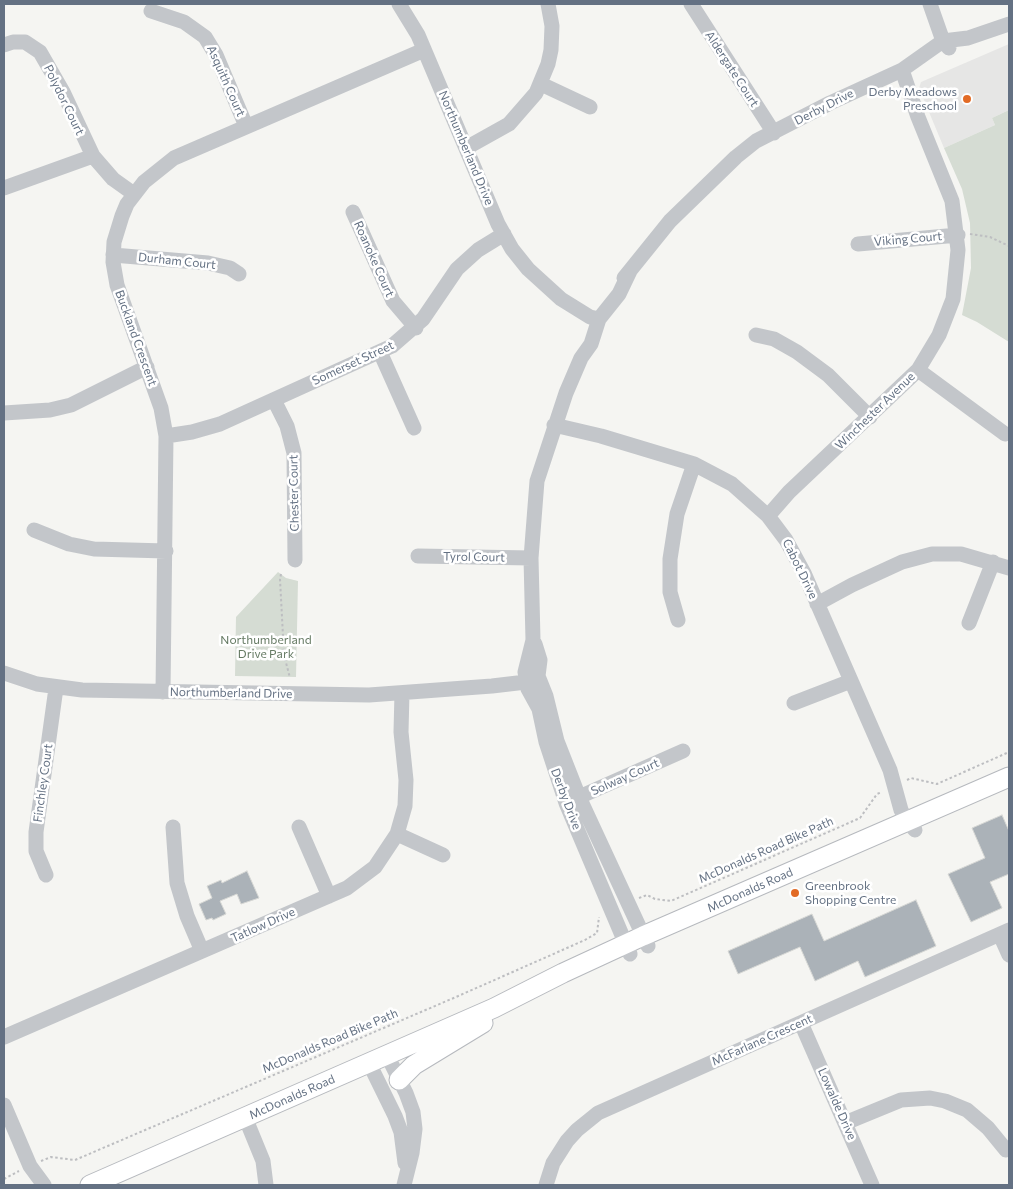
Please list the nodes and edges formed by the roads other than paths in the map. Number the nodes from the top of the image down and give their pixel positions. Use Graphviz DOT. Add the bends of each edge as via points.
graph roads {
  1 [pos="399,4"];
  2 [pos="548,4"];
  3 [pos="690,4"];
  4 [pos="931,5"];
  5 [pos="151,11"];
  6 [pos="1009,24"];
  7 [pos="947,43"];
  8 [pos="4,45"];
  9 [pos="424,50"];
  10 [pos="897,72"];
  11 [pos="541,84"];
  12 [pos="590,107"];
  13 [pos="246,126"];
  14 [pos="774,133"];
  15 [pos="466,148"];
  16 [pos="93,156"];
  17 [pos="4,188"];
  18 [pos="134,194"];
  19 [pos="353,212"];
  20 [pos="964,231"];
  21 [pos="504,234"];
  22 [pos="858,244"];
  23 [pos="113,255"];
  24 [pos="239,274"];
  25 [pos="594,316"];
  26 [pos="416,328"];
  27 [pos="756,335"];
  28 [pos="380,352"];
  29 [pos="147,368"];
  30 [pos="918,370"];
  31 [pos="274,400"];
  32 [pos="4,413"];
  33 [pos="870,417"];
  34 [pos="556,422"];
  35 [pos="414,428"];
  36 [pos="1005,434"];
  37 [pos="166,436"];
  38 [pos="694,464"];
  39 [pos="765,513"];
  40 [pos="34,530"];
  41 [pos="166,551"];
  42 [pos="418,556"];
  43 [pos="531,558"];
  44 [pos="295,560"];
  45 [pos="994,562"];
  46 [pos="1009,568"];
  47 [pos="816,601"];
  48 [pos="678,620"];
  49 [pos="968,623"];
  50 [pos="4,673"];
  51 [pos="530,678"];
  52 [pos="851,681"];
  53 [pos="56,688"];
  54 [pos="163,692"];
  55 [pos="397,694"];
  56 [pos="794,703"];
  57 [pos="683,752"];
  58 [pos="1009,776"];
  59 [pos="1009,789"];
  60 [pos="573,800"];
  61 [pos="912,823"];
  62 [pos="173,827"];
  63 [pos="298,827"];
  64 [pos="397,834"];
  65 [pos="443,855"];
  66 [pos="46,876"];
  67 [pos="329,896"];
  68 [pos="1005,932"];
  69 [pos="646,941"];
  70 [pos="628,949"];
  71 [pos="202,951"];
  72 [pos="1009,955"];
  73 [pos="527,997"];
  74 [pos="494,1008"];
  75 [pos="801,1023"];
  76 [pos="8,1037"];
  77 [pos="387,1055"];
  78 [pos="369,1063"];
  79 [pos="399,1080"];
  80 [pos="4,1105"];
  81 [pos="245,1117"];
  82 [pos="845,1123"];
  83 [pos="1006,1150"];
  84 [pos="30,1166"];
  85 [pos="112,1181"];
  86 [pos="405,1182"];
  87 [pos="34,1185"];
  88 [pos="44,1185"];
  89 [pos="90,1185"];
  90 [pos="266,1185"];
  91 [pos="546,1185"];
  92 [pos="872,1185"];
  1 -- 9 [label="street, Northumberland Drive"];
  2 -- 11 [label="street" via="552,26 551,50"];
  3 -- 14 [label="street, Aldergate Court"];
  4 -- 7 [label="street"];
  5 -- 13 [label="street, Asquith Court" via="184,22 204,37 216,55"];
  6 -- 7 [label="street, Derby Drive"];
  7 -- 10 [label="street, Derby Drive"];
  8 -- 16 [label="street, Polydor Court" via="25,42 40,52 64,92"];
  9 -- 13 [label="street, Buckland Crescent"];
  9 -- 15 [label="street, Northumberland Drive"];
  10 -- 14 [label="street, Derby Drive" via="830,102"];
  10 -- 20 [label="street, Winchester Avenue"];
  11 -- 12 [label="street"];
  11 -- 15 [label="street" via="509,124"];
  13 -- 18 [label="street, Buckland Crescent" via="174,158 152,174"];
  14 -- 25 [label="street, Derby Drive" via="756,150 720,173 670,221"];
  15 -- 21 [label="street, Northumberland Drive"];
  16 -- 17 [label="street"];
  16 -- 18 [label="street, Polydor Court" via="113,178"];
  18 -- 23 [label="street, Buckland Crescent" via="117,230"];
  19 -- 26 [label="street, Roanoke Court" via="393,301"];
  20 -- 22 [label="street, Viking Court"];
  20 -- 30 [label="street, Winchester Avenue" via="953,299 939,334"];
  21 -- 25 [label="street, Northumberland Drive" via="520,260 544,284 579,301"];
  21 -- 26 [label="street, Somerset Street" via="478,250 457,269"];
  23 -- 24 [label="street, Durham Court" via="208,263"];
  23 -- 29 [label="street, Buckland Crescent" via="120,298"];
  25 -- 34 [label="street, Derby Drive" via="591,344 581,358"];
  26 -- 28 [label="street, Somerset Street"];
  27 -- 33 [label="street" via="774,339 803,356 828,375"];
  28 -- 31 [label="street, Somerset Street"];
  28 -- 35 [label="street"];
  29 -- 32 [label="street" via="71,405"];
  29 -- 37 [label="street, Buckland Crescent" via="161,408"];
  30 -- 33 [label="street, Winchester Avenue"];
  30 -- 36 [label="street"];
  31 -- 37 [label="street, Somerset Street" via="207,429"];
  31 -- 44 [label="street, Chester Court" via="287,426 294,453"];
  33 -- 39 [label="street, Winchester Avenue"];
  34 -- 38 [label="street, Cabot Drive"];
  34 -- 43 [label="street, Derby Drive" via="536,509"];
  37 -- 41 [label="street, Buckland Crescent"];
  38 -- 39 [label="street, Cabot Drive" via="732,484"];
  38 -- 48 [label="street" via="677,514 670,559 670,592"];
  39 -- 47 [label="street, Cabot Drive" via="794,554"];
  40 -- 41 [label="street" via="69,544 94,549"];
  41 -- 54 [label="street, Buckland Crescent"];
  42 -- 43 [label="street, Tyrol Court"];
  43 -- 51 [label="street, Derby Drive" via="533,640"];
  45 -- 46 [label="street"];
  45 -- 47 [label="street" via="962,554 932,554 902,562"];
  45 -- 49 [label="street"];
  47 -- 52 [label="street, Cabot Drive"];
  50 -- 53 [label="street, Northumberland Drive"];
  51 -- 55 [label="street, Northumberland Drive"];
  51 -- 60 [label="street, Derby Drive" via="557,741"];
  52 -- 56 [label="street"];
  52 -- 61 [label="street, Cabot Drive"];
  53 -- 54 [label="street, Northumberland Drive"];
  53 -- 66 [label="street, Finchley Court" via="36,832 36,851"];
  54 -- 55 [label="street, Northumberland Drive"];
  55 -- 64 [label="street, Tatlow Drive" via="406,794"];
  57 -- 60 [label="street, Solway Court"];
  58 -- 61 [label="main road, McDonalds Road"];
  59 -- 61 [label="main road, McDonalds Road"];
  60 -- 69 [label="street, Derby Drive"];
  60 -- 70 [label="street, Derby Drive"];
  61 -- 69 [label="main road, McDonalds Road"];
  62 -- 71 [label="street" via="177,883"];
  63 -- 67 [label="street"];
  64 -- 65 [label="street"];
  64 -- 67 [label="street, Tatlow Drive" via="375,867 356,882"];
  67 -- 71 [label="street, Tatlow Drive"];
  68 -- 72 [label="street"];
  68 -- 75 [label="street, McFarlane Crescent"];
  69 -- 70 [label="main road, McDonalds Road"];
  70 -- 73 [label="main road, McDonalds Road"];
  70 -- 74 [label="main road, McDonalds Road"];
  71 -- 76 [label="street, Tatlow Drive"];
  73 -- 74 [label="main road, McDonalds Road"];
  73 -- 79 [label="main road" via="414,1065"];
  74 -- 77 [label="main road, McDonalds Road"];
  75 -- 82 [label="street, Lowalde Drive"];
  75 -- 91 [label="street, McFarlane Crescent" via="598,1113 559,1151"];
  77 -- 78 [label="main road, McDonalds Road"];
  77 -- 79 [label="street"];
  78 -- 81 [label="main road, McDonalds Road"];
  78 -- 86 [label="street" via="401,1132"];
  79 -- 86 [label="street" via="413,1112 415,1129"];
  80 -- 84 [label="street"];
  81 -- 85 [label="main road, McDonalds Road"];
  81 -- 90 [label="street" via="263,1161"];
  82 -- 83 [label="street" via="902,1100 930,1098 968,1110"];
  82 -- 92 [label="street, Lowalde Drive"];
  84 -- 87 [label="street"];
  84 -- 88 [label="street"];
  85 -- 89 [label="main road, McDonalds Road"];
}
